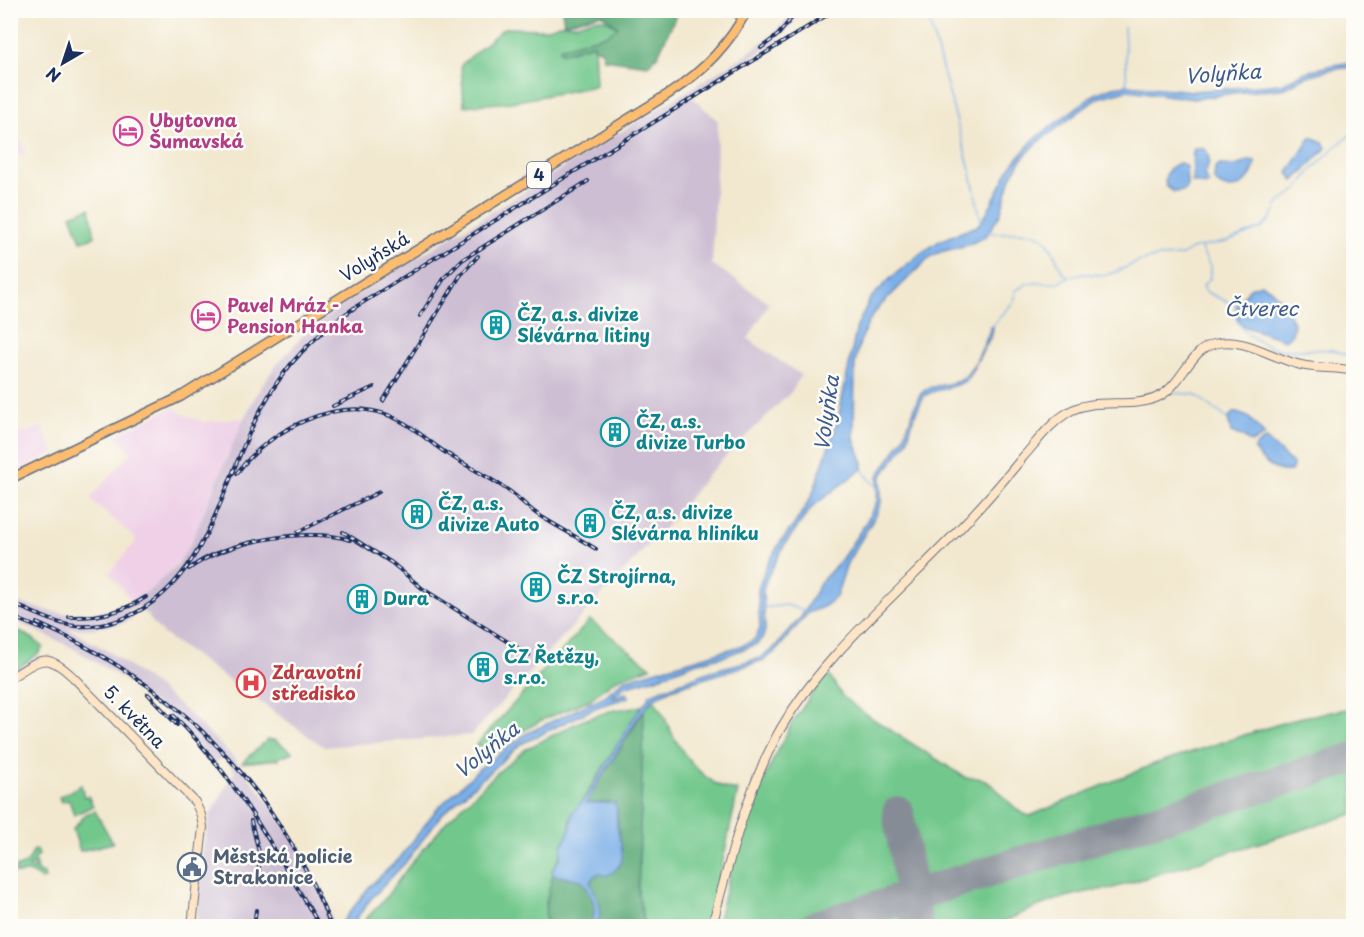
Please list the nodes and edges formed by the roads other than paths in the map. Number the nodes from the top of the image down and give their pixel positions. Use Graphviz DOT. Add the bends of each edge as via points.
graph roads {
  1 [pos="730,10"];
  2 [pos="745,14"];
  3 [pos="1353,371"];
  4 [pos="10,479"];
  5 [pos="10,678"];
  6 [pos="192,927"];
  7 [pos="712,927"];
  1 -- 2 [label="street"];
  2 -- 4 [label="main road, Volyňská / 4" via="714,58 662,98 193,389"];
  3 -- 7 [label="street" via="1302,366 1241,343 1212,344 1160,396 1139,402 1085,406 1069,411 1052,424 987,500 846,645 803,695 755,780"];
  5 -- 6 [label="street, 5. května" via="41,660 51,660 198,807 203,827"];
}
